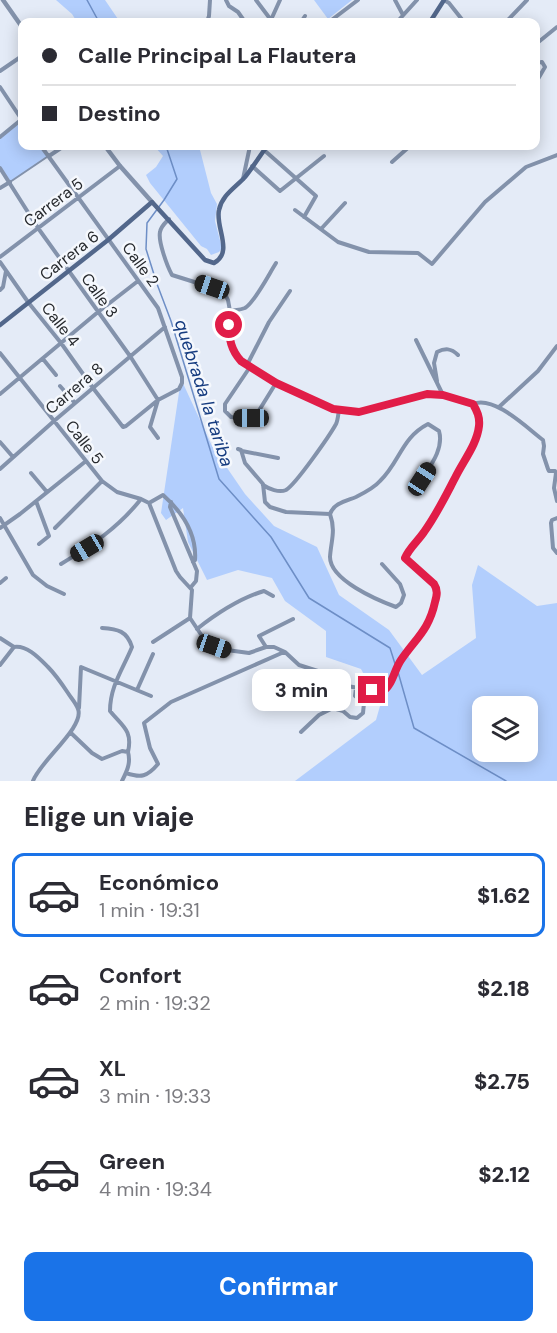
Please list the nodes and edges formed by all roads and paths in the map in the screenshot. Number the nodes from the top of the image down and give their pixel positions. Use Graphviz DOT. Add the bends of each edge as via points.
graph roads {
  1 [pos="210,0"];
  2 [pos="226,0"];
  3 [pos="256,0"];
  4 [pos="280,0"];
  5 [pos="358,0"];
  6 [pos="395,0"];
  7 [pos="417,0"];
  8 [pos="444,0"];
  9 [pos="527,0"];
  10 [pos="3,1"];
  11 [pos="403,15"];
  12 [pos="208,18"];
  13 [pos="242,18"];
  14 [pos="269,18"];
  15 [pos="273,18"];
  16 [pos="334,18"];
  17 [pos="400,18"];
  18 [pos="433,18"];
  19 [pos="461,18"];
  20 [pos="510,18"];
  21 [pos="18,22"];
  22 [pos="557,27"];
  23 [pos="540,41"];
  24 [pos="18,59"];
  25 [pos="540,62"];
  26 [pos="0,71"];
  27 [pos="540,74"];
  28 [pos="0,87"];
  29 [pos="18,114"];
  30 [pos="18,123"];
  31 [pos="0,137"];
  32 [pos="44,150"];
  33 [pos="58,150"];
  34 [pos="108,150"];
  35 [pos="249,150"];
  36 [pos="264,150"];
  37 [pos="268,150"];
  38 [pos="406,150"];
  39 [pos="557,155"];
  40 [pos="49,156"];
  41 [pos="324,156"];
  42 [pos="392,162"];
  43 [pos="120,166"];
  44 [pos="252,166"];
  45 [pos="0,168"];
  46 [pos="295,178"];
  47 [pos="243,179"];
  48 [pos="10,182"];
  49 [pos="0,188"];
  50 [pos="79,197"];
  51 [pos="152,202"];
  52 [pos="345,203"];
  53 [pos="295,210"];
  54 [pos="304,217"];
  55 [pos="169,219"];
  56 [pos="39,228"];
  57 [pos="321,229"];
  58 [pos="108,240"];
  59 [pos="0,257"];
  60 [pos="0,262"];
  61 [pos="276,263"];
  62 [pos="6,270"];
  63 [pos="68,271"];
  64 [pos="138,281"];
  65 [pos="0,290"];
  66 [pos="290,291"];
  67 [pos="28,302"];
  68 [pos="230,311"];
  69 [pos="98,312"];
  70 [pos="0,325"];
  71 [pos="165,327"];
  72 [pos="416,340"];
  73 [pos="61,343"];
  74 [pos="557,346"];
  75 [pos="0,353"];
  76 [pos="458,355"];
  77 [pos="130,356"];
  78 [pos="43,358"];
  79 [pos="249,366"];
  80 [pos="56,375"];
  81 [pos="19,377"];
  82 [pos="276,383"];
  83 [pos="438,385"];
  84 [pos="60,386"];
  85 [pos="93,388"];
  86 [pos="0,394"];
  87 [pos="443,395"];
  88 [pos="158,400"];
  89 [pos="75,403"];
  90 [pos="473,404"];
  91 [pos="499,407"];
  92 [pos="339,410"];
  93 [pos="54,421"];
  94 [pos="158,438"];
  95 [pos="0,442"];
  96 [pos="13,457"];
  97 [pos="278,459"];
  98 [pos="86,461"];
  99 [pos="0,469"];
  100 [pos="31,473"];
  101 [pos="422,479"];
  102 [pos="102,481"];
  103 [pos="263,484"];
  104 [pos="47,492"];
  105 [pos="142,500"];
  106 [pos="36,501"];
  107 [pos="557,501"];
  108 [pos="171,502"];
  109 [pos="149,503"];
  110 [pos="330,514"];
  111 [pos="0,518"];
  112 [pos="557,518"];
  113 [pos="2,526"];
  114 [pos="55,528"];
  115 [pos="39,544"];
  116 [pos="557,553"];
  117 [pos="193,562"];
  118 [pos="61,564"];
  119 [pos="382,564"];
  120 [pos="6,578"];
  121 [pos="0,583"];
  122 [pos="191,587"];
  123 [pos="64,594"];
  124 [pos="273,596"];
  125 [pos="190,618"];
  126 [pos="293,619"];
  127 [pos="102,628"];
  128 [pos="197,629"];
  129 [pos="0,638"];
  130 [pos="153,642"];
  131 [pos="14,647"];
  132 [pos="266,647"];
  133 [pos="285,652"];
  134 [pos="153,654"];
  135 [pos="0,665"];
  136 [pos="116,681"];
  137 [pos="356,688"];
  138 [pos="137,690"];
  139 [pos="151,696"];
  140 [pos="79,710"];
  141 [pos="301,732"];
  142 [pos="71,733"];
  143 [pos="128,752"];
  144 [pos="126,774"];
  145 [pos="31,781"];
  146 [pos="122,781"];
  1 -- 12 [label="street"];
  2 -- 13 [label="street"];
  3 -- 14 [label="street"];
  4 -- 15 [label="street"];
  5 -- 16 [label="street"];
  6 -- 11 [label="street"];
  7 -- 11 [label="street"];
  8 -- 18 [label="main road"];
  8 -- 19 [label="street"];
  9 -- 20 [label="street"];
  10 -- 21 [label="street"];
  11 -- 17 [label="street"];
  22 -- 23 [label="street"];
  24 -- 26 [label="street"];
  25 -- 27 [label="street" via="545,67"];
  28 -- 29 [label="street"];
  30 -- 31 [label="street"];
  32 -- 40 [label="street, Calle 2"];
  33 -- 40 [label="street"];
  34 -- 43 [label="street"];
  35 -- 47 [label="street"];
  36 -- 44 [label="main road"];
  37 -- 46 [label="street"];
  38 -- 42 [label="street"];
  39 -- 57 [label="street" via="526,167 484,202 432,264 418,253 369,252 338,242"];
  40 -- 48 [label="street"];
  40 -- 50 [label="street, Calle 2"];
  41 -- 46 [label="street"];
  43 -- 50 [label="street, Carrera 5"];
  43 -- 51 [label="street"];
  44 -- 46 [label="street" via="280,191"];
  44 -- 47 [label="main road"];
  45 -- 48 [label="street, Calle 3"];
  46 -- 54 [label="street" via="316,196"];
  47 -- 55 [label="main road" via="225,196 218,212 224,249 214,263 205,260"];
  48 -- 49 [label="street"];
  48 -- 56 [label="street, Calle 3"];
  50 -- 56 [label="street, Carrera 5"];
  50 -- 58 [label="street, Calle 2"];
  51 -- 55 [label="main road"];
  51 -- 58 [label="main road, Carrera 6"];
  52 -- 57 [label="street"];
  53 -- 54 [label="street"];
  54 -- 57 [label="street"];
  55 -- 68 [label="street" via="159,234 172,275 223,291"];
  56 -- 59 [label="street, Carrera 5"];
  56 -- 63 [label="street, Calle 3"];
  58 -- 63 [label="main road, Carrera 6"];
  58 -- 64 [label="street, Calle 2"];
  60 -- 62 [label="street, Calle 4"];
  61 -- 68 [label="street" via="246,308"];
  62 -- 65 [label="street"];
  62 -- 67 [label="street, Calle 4"];
  63 -- 67 [label="main road, Carrera 6"];
  63 -- 69 [label="street, Calle 3"];
  64 -- 69 [label="street"];
  64 -- 71 [label="street, Calle 2" via="158,308"];
  66 -- 79 [label="street" via="269,322"];
  67 -- 70 [label="main road, Carrera 6"];
  67 -- 73 [label="street, Calle 4"];
  68 -- 79 [label="street" via="230,344 236,356"];
  69 -- 73 [label="street"];
  69 -- 77 [label="street, Calle 3"];
  71 -- 77 [label="street, Carrera 8"];
  71 -- 88 [label="street, Calle 2" via="182,383 179,389"];
  72 -- 83 [label="street"];
  73 -- 78 [label="street"];
  73 -- 85 [label="street, Calle 4"];
  74 -- 91 [label="street" via="538,371"];
  75 -- 81 [label="street, Calle 5"];
  76 -- 83 [label="street" via="448,349 437,352 434,363"];
  77 -- 85 [label="street, Carrera 8"];
  77 -- 88 [label="street, Calle 3"];
  78 -- 80 [label="street"];
  78 -- 81 [label="street"];
  79 -- 82 [label="street"];
  79 -- 82 [label="street" via="225,404 231,417 255,417"];
  81 -- 86 [label="street"];
  81 -- 93 [label="street, Calle 5"];
  82 -- 92 [label="street"];
  83 -- 87 [label="street"];
  84 -- 89 [label="street"];
  85 -- 88 [label="street, Calle 4" via="123,427"];
  85 -- 89 [label="street, Carrera 8"];
  87 -- 90 [label="street"];
  87 -- 92 [label="street" via="427,394 359,412"];
  88 -- 94 [label="street" via="150,427"];
  89 -- 93 [label="street, Carrera 8"];
  90 -- 91 [label="street"];
  90 -- 137 [label="street" via="479,424 468,457 438,511 405,558 437,589 434,610 422,634 401,660 388,688 382,692"];
  91 -- 107 [label="street" via="543,440 548,470 556,473"];
  92 -- 103 [label="street" via="328,439 296,480 280,491"];
  93 -- 96 [label="street, Carrera 8"];
  93 -- 98 [label="street, Calle 5"];
  95 -- 96 [label="street"];
  96 -- 99 [label="street, Carrera 8"];
  97 -- 103 [label="street" via="240,450 245,463"];
  98 -- 102 [label="street, Calle 5"];
  98 -- 104 [label="street"];
  100 -- 104 [label="street"];
  101 -- 110 [label="street" via="441,444 439,431 428,424 408,439 380,481 345,500"];
  102 -- 105 [label="street, Calle 5" via="117,492"];
  102 -- 114 [label="street"];
  103 -- 110 [label="street" via="265,502 270,507 286,512"];
  104 -- 106 [label="street"];
  105 -- 109 [label="street, Calle 5"];
  105 -- 118 [label="street" via="118,525"];
  106 -- 113 [label="street"];
  106 -- 115 [label="street" via="49,536"];
  108 -- 109 [label="street" via="162,495"];
  108 -- 117 [label="street"];
  108 -- 117 [label="street" via="191,532"];
  109 -- 122 [label="street" via="177,572"];
  110 -- 119 [label="street" via="333,568 347,581 396,606 404,595 400,584"];
  111 -- 113 [label="street"];
  112 -- 116 [label="street" via="550,523"];
  113 -- 123 [label="street" via="33,575"];
  117 -- 122 [label="street" via="197,576"];
  120 -- 121 [label="street"];
  122 -- 125 [label="street"];
  124 -- 128 [label="street" via="264,591 256,594"];
  125 -- 128 [label="street"];
  125 -- 130 [label="street"];
  126 -- 132 [label="street" via="259,636"];
  127 -- 136 [label="street" via="121,631 132,647"];
  128 -- 132 [label="street" via="204,639 226,650 249,653"];
  129 -- 131 [label="street"];
  131 -- 135 [label="street"];
  131 -- 140 [label="street" via="29,650 48,667"];
  132 -- 133 [label="street"];
  133 -- 137 [label="street" via="299,665"];
  133 -- 144 [label="street" via="171,702 144,723 158,764 150,773"];
  134 -- 138 [label="street"];
  136 -- 138 [label="street"];
  136 -- 140 [label="street" via="81,667"];
  136 -- 143 [label="street" via="110,711 129,735"];
  137 -- 141 [label="street" via="355,696 364,703 363,713 357,718 333,708"];
  138 -- 139 [label="street"];
  140 -- 142 [label="street"];
  142 -- 143 [label="street" via="102,759"];
  142 -- 145 [label="street"];
  143 -- 144 [label="street"];
  144 -- 146 [label="street"];
}
